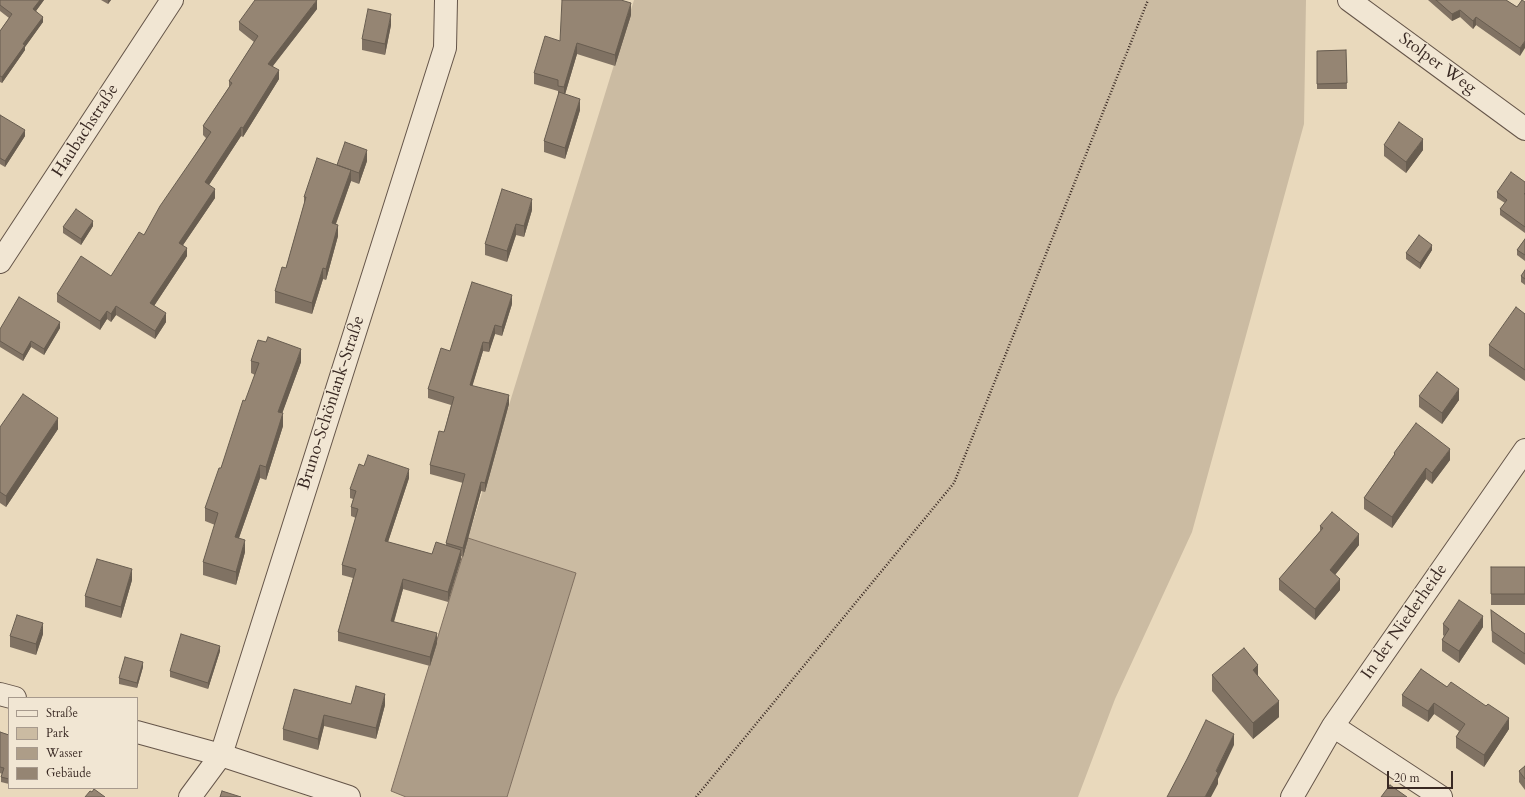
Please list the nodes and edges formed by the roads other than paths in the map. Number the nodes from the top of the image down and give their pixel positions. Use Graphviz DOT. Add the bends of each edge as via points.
graph roads {
  1 [pos="172,0"];
  2 [pos="446,0"];
  3 [pos="1349,0"];
  4 [pos="1525,129"];
  5 [pos="0,262"];
  6 [pos="1525,450"];
  7 [pos="0,694"];
  8 [pos="11,697"];
  9 [pos="1333,726"];
  10 [pos="138,732"];
  11 [pos="221,754"];
  12 [pos="190,797"];
  13 [pos="349,797"];
  14 [pos="1292,797"];
  15 [pos="1441,797"];
  1 -- 5 [label="street, Haubachstraße"];
  2 -- 11 [label="street, Bruno-Schönlank-Straße" via="445,48"];
  3 -- 4 [label="street, Stolper Weg"];
  6 -- 9 [label="street, In der Niederheide"];
  7 -- 8 [label="street"];
  9 -- 14 [label="street, In der Niederheide"];
  9 -- 15 [label="street"];
  10 -- 11 [label="street"];
  11 -- 12 [label="street, Bruno-Schönlank-Straße"];
  11 -- 13 [label="street"];
}
